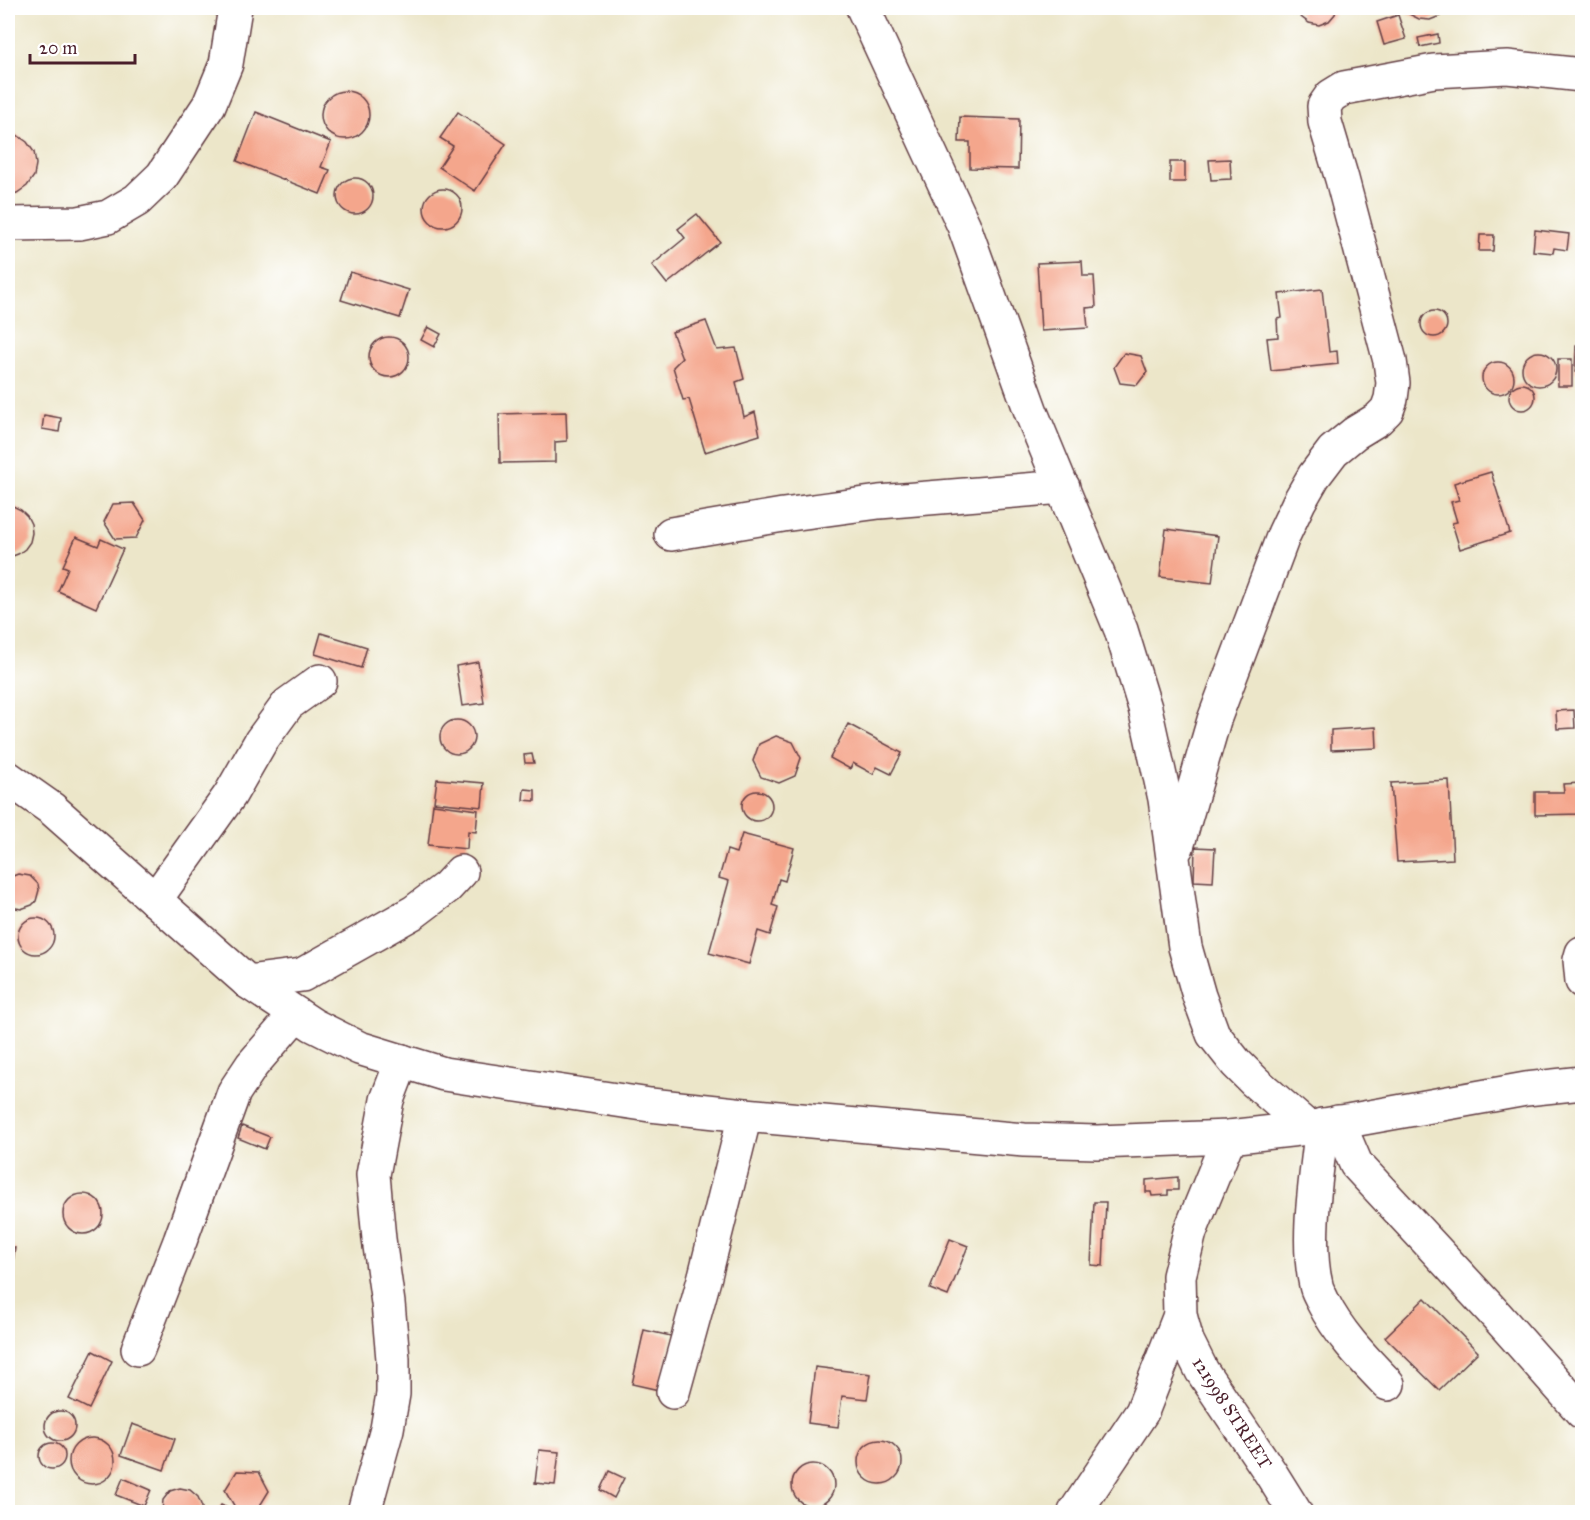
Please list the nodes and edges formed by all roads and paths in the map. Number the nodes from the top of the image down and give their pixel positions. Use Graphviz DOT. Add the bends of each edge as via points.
graph roads {
  1 [pos="235,8"];
  2 [pos="863,8"];
  3 [pos="1582,75"];
  4 [pos="8,224"];
  5 [pos="1063,487"];
  6 [pos="671,534"];
  7 [pos="320,681"];
  8 [pos="8,778"];
  9 [pos="1174,857"];
  10 [pos="461,872"];
  11 [pos="155,900"];
  12 [pos="1582,953"];
  13 [pos="1582,981"];
  14 [pos="248,982"];
  15 [pos="296,1014"];
  16 [pos="402,1061"];
  17 [pos="1582,1083"];
  18 [pos="745,1115"];
  19 [pos="1322,1125"];
  20 [pos="1229,1137"];
  21 [pos="1180,1315"];
  22 [pos="138,1349"];
  23 [pos="1388,1384"];
  24 [pos="674,1392"];
  25 [pos="1582,1412"];
  26 [pos="364,1512"];
  27 [pos="1075,1512"];
  28 [pos="1294,1512"];
  1 -- 4 [label="street" via="226,64 209,105 162,176 137,200 108,217 79,223"];
  2 -- 5 [label="street" via="964,226 1031,412"];
  3 -- 9 [label="street" via="1508,67 1434,71 1344,88 1324,106 1325,122 1390,361 1391,399 1387,410 1333,451 1299,501 1214,720"];
  5 -- 6 [label="street" via="879,502"];
  5 -- 9 [label="street" via="1121,630 1145,708"];
  7 -- 11 [label="street" via="288,704 230,795"];
  8 -- 11 [label="street" via="52,809"];
  9 -- 19 [label="street" via="1185,947 1213,1034 1254,1082"];
  10 -- 14 [label="street" via="414,912 302,975"];
  11 -- 14 [label="street"];
  12 -- 13 [label="street"];
  14 -- 15 [label="street"];
  15 -- 16 [label="street" via="359,1048"];
  15 -- 22 [label="street" via="234,1092"];
  16 -- 18 [label="street" via="444,1074"];
  16 -- 26 [label="street" via="387,1100 373,1175 388,1303 393,1394"];
  17 -- 19 [label="street" via="1526,1089"];
  18 -- 20 [label="street" via="1024,1140 1097,1142"];
  18 -- 24 [label="street"];
  19 -- 20 [label="street"];
  19 -- 23 [label="street" via="1313,1218 1316,1287 1331,1318"];
  19 -- 25 [label="street"];
  20 -- 21 [label="street, 121998 STREET" via="1190,1232 1179,1276"];
  21 -- 27 [label="street" via="1142,1412"];
  21 -- 28 [label="street, 121998 STREET" via="1187,1341 1203,1371"];
}
